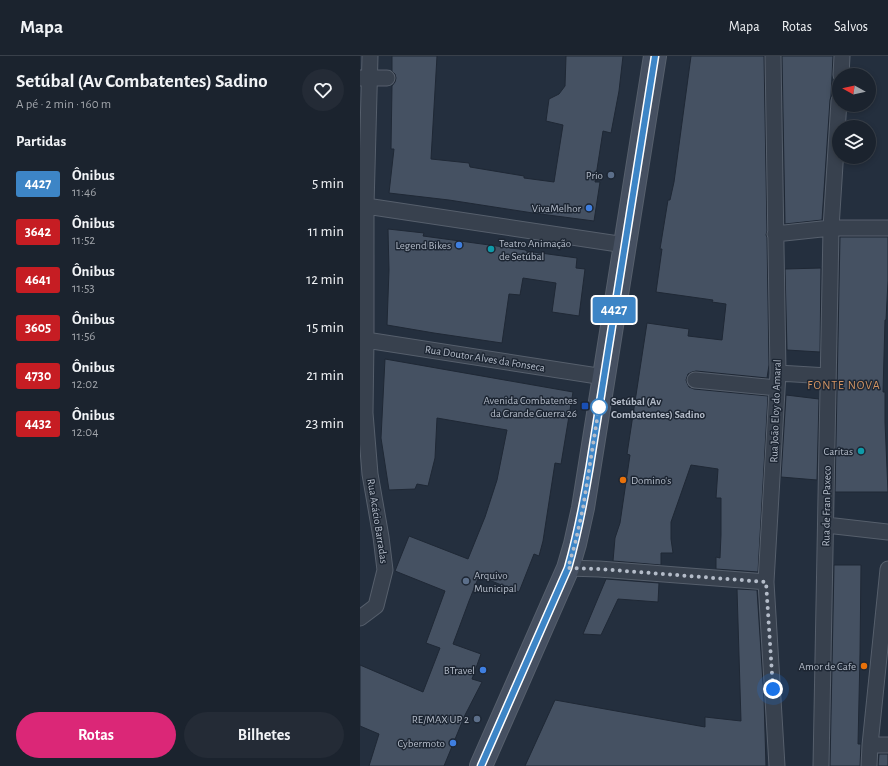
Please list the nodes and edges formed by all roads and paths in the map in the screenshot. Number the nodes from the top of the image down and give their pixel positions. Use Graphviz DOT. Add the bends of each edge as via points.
graph roads {
  1 [pos="370,56"];
  2 [pos="655,56"];
  3 [pos="773,56"];
  4 [pos="842,56"];
  5 [pos="841,68"];
  6 [pos="364,78"];
  7 [pos="387,78"];
  8 [pos="838,112"];
  9 [pos="366,206"];
  10 [pos="831,228"];
  11 [pos="888,228"];
  12 [pos="776,234"];
  13 [pos="625,245"];
  14 [pos="366,340"];
  15 [pos="828,376"];
  16 [pos="604,377"];
  17 [pos="695,380"];
  18 [pos="777,381"];
  19 [pos="826,525"];
  20 [pos="888,532"];
  21 [pos="568,568"];
  22 [pos="888,569"];
  23 [pos="766,582"];
  24 [pos="360,618"];
  25 [pos="870,745"];
  26 [pos="888,746"];
  27 [pos="481,766"];
  28 [pos="777,766"];
  29 [pos="821,766"];
  30 [pos="869,766"];
  1 -- 6 [label="street, Rua Acácio Barradas"];
  2 -- 13 [label="main road"];
  3 -- 12 [label="street, Rua João Eloy do Amaral"];
  4 -- 5 [label="street"];
  6 -- 7 [label="street"];
  6 -- 9 [label="street, Rua Acácio Barradas" via="368,138"];
  8 -- 10 [label="street, Rua de Fran Paxeco"];
  9 -- 13 [label="street"];
  9 -- 14 [label="street, Rua Acácio Barradas"];
  10 -- 11 [label="street"];
  10 -- 12 [label="street"];
  10 -- 15 [label="street, Rua de Fran Paxeco"];
  12 -- 18 [label="street, Rua João Eloy do Amaral"];
  13 -- 16 [label="main road"];
  14 -- 16 [label="street, Rua Doutor Alves da Fonseca"];
  14 -- 24 [label="street, Rua Acácio Barradas" via="365,413 370,474 385,570 376,606"];
  15 -- 18 [label="street"];
  15 -- 19 [label="street, Rua de Fran Paxeco"];
  16 -- 21 [label="main road" via="583,508"];
  17 -- 18 [label="street"];
  18 -- 23 [label="street, Rua João Eloy do Amaral"];
  19 -- 20 [label="street"];
  19 -- 29 [label="street, Rua de Fran Paxeco"];
  21 -- 23 [label="street"];
  21 -- 27 [label="main road"];
  22 -- 25 [label="street"];
  23 -- 28 [label="street, Rua João Eloy do Amaral"];
  25 -- 26 [label="street"];
  25 -- 30 [label="street"];
}
